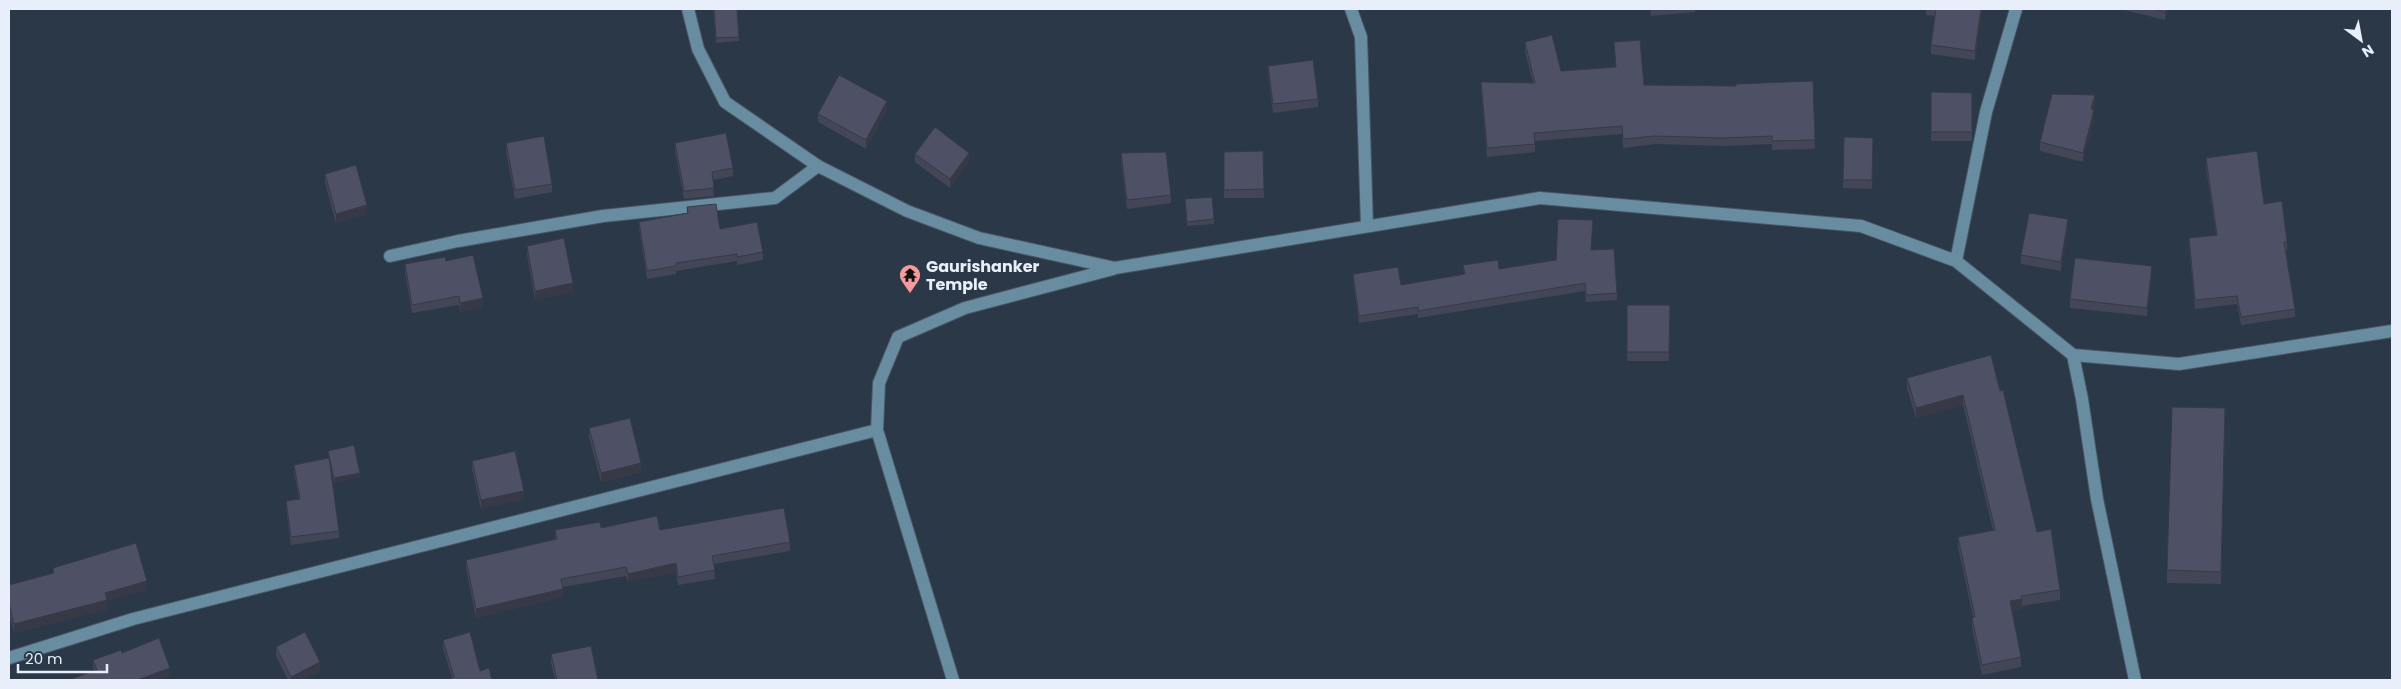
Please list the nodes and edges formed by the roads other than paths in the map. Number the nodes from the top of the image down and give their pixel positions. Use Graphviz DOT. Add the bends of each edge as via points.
graph roads {
  1 [pos="688,9"];
  2 [pos="1351,9"];
  3 [pos="2016,9"];
  4 [pos="818,166"];
  5 [pos="1368,226"];
  6 [pos="390,256"];
  7 [pos="1956,261"];
  8 [pos="1115,268"];
  9 [pos="2392,331"];
  10 [pos="2072,355"];
  11 [pos="877,430"];
  12 [pos="9,658"];
  13 [pos="953,680"];
  14 [pos="2135,680"];
  1 -- 4 [label="street" via="698,49 725,102"];
  2 -- 5 [label="street" via="1361,38"];
  3 -- 7 [label="street" via="1986,112"];
  4 -- 6 [label="street" via="775,198 603,216"];
  4 -- 8 [label="street" via="907,211 979,238"];
  5 -- 7 [label="street" via="1540,198 1861,226"];
  5 -- 8 [label="street"];
  7 -- 10 [label="street"];
  8 -- 11 [label="street" via="965,308 898,337 879,383"];
  9 -- 10 [label="street" via="2179,364"];
  10 -- 14 [label="street" via="2099,508"];
  11 -- 12 [label="street" via="133,619"];
  11 -- 13 [label="street"];
}
